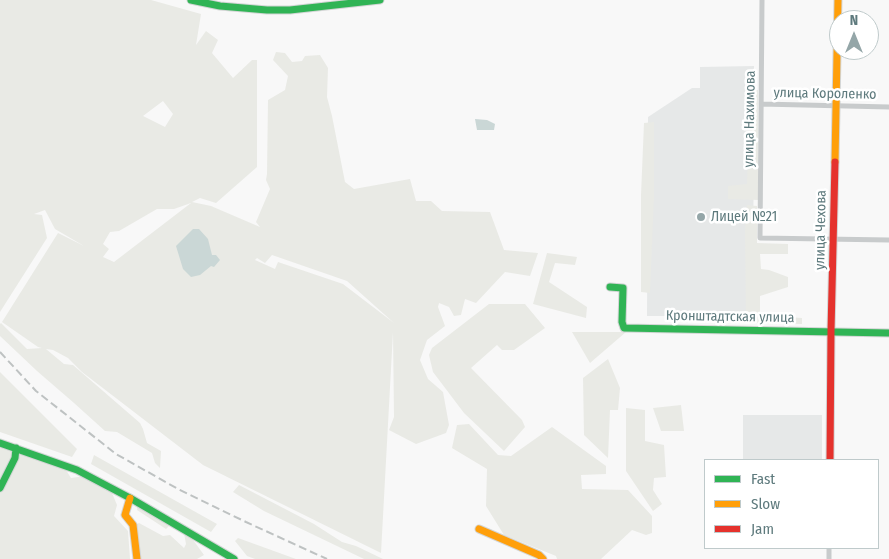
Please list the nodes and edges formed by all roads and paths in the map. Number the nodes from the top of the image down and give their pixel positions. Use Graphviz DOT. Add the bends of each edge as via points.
graph roads {
  1 [pos="192,0"];
  2 [pos="380,0"];
  3 [pos="762,0"];
  4 [pos="838,0"];
  5 [pos="761,104"];
  6 [pos="836,105"];
  7 [pos="889,107"];
  8 [pos="833,238"];
  9 [pos="889,240"];
  10 [pos="610,287"];
  11 [pos="831,331"];
  12 [pos="889,333"];
  13 [pos="0,443"];
  14 [pos="16,448"];
  15 [pos="830,459"];
  16 [pos="0,488"];
  17 [pos="130,498"];
  18 [pos="478,529"];
  19 [pos="137,559"];
  20 [pos="234,559"];
  21 [pos="543,559"];
  1 -- 2 [label="street" via="267,10"];
  3 -- 5 [label="street, улица Нахимова"];
  4 -- 6 [label="street, улица Чехова"];
  5 -- 6 [label="street, улица Короленко"];
  5 -- 8 [label="street, улица Нахимова" via="760,238"];
  6 -- 7 [label="street, улица Короленко"];
  6 -- 8 [label="street, улица Чехова"];
  8 -- 9 [label="street"];
  8 -- 11 [label="street, улица Чехова"];
  10 -- 11 [label="street, Кронштадтская улица" via="623,288 624,328"];
  11 -- 12 [label="street, Кронштадтская улица"];
  11 -- 15 [label="street, улица Чехова"];
  13 -- 14 [label="street"];
  14 -- 16 [label="street"];
  14 -- 17 [label="street" via="77,470"];
  17 -- 19 [label="street" via="125,515 132,525"];
  17 -- 20 [label="street"];
  18 -- 21 [label="street"];
}
